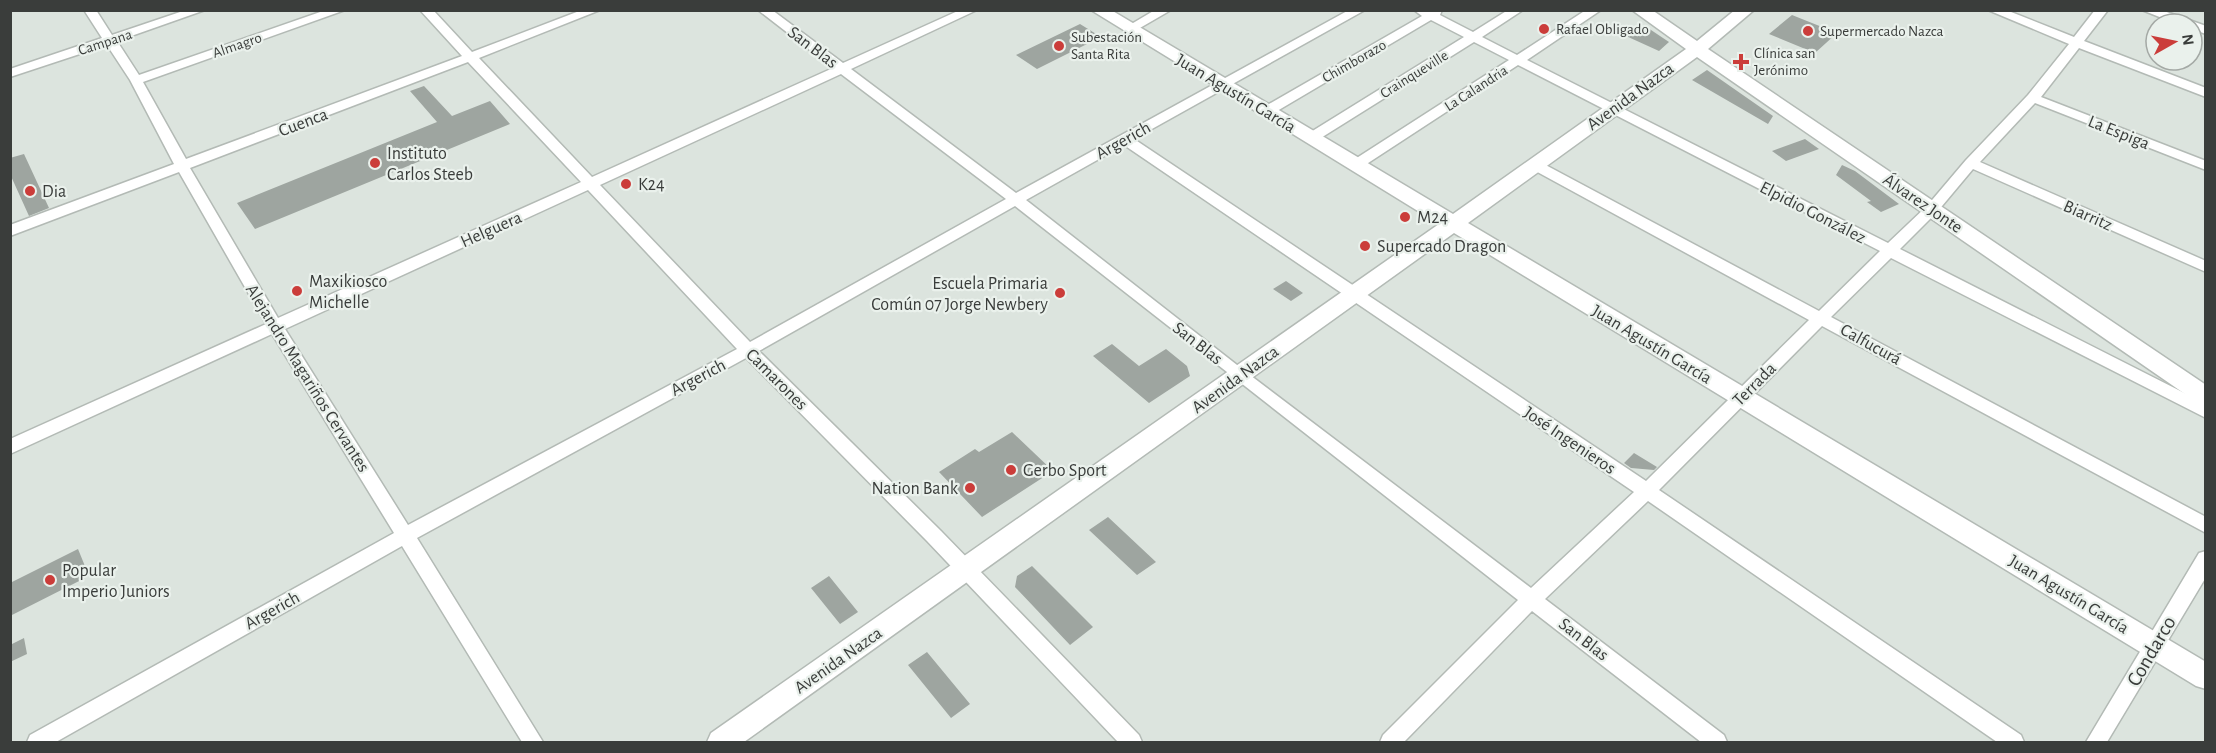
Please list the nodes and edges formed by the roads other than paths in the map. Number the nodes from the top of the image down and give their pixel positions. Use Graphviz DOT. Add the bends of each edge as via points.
graph roads {
  1 [pos="90,10"];
  2 [pos="199,10"];
  3 [pos="339,10"];
  4 [pos="426,10"];
  5 [pos="594,10"];
  6 [pos="764,10"];
  7 [pos="971,10"];
  8 [pos="1099,10"];
  9 [pos="1165,10"];
  10 [pos="1359,10"];
  11 [pos="1517,10"];
  12 [pos="1595,10"];
  13 [pos="1641,10"];
  14 [pos="1746,10"];
  15 [pos="1994,10"];
  16 [pos="2102,10"];
  17 [pos="1431,12"];
  18 [pos="1128,29"];
  19 [pos="1472,38"];
  20 [pos="108,41"];
  21 [pos="2077,41"];
  22 [pos="1697,49"];
  23 [pos="472,57"];
  24 [pos="1517,61"];
  25 [pos="840,68"];
  26 [pos="10,73"];
  27 [pos="136,80"];
  28 [pos="1222,84"];
  29 [pos="2205,93"];
  30 [pos="2033,98"];
  31 [pos="1613,109"];
  32 [pos="1267,111"];
  33 [pos="1311,138"];
  34 [pos="1125,139"];
  35 [pos="1971,163"];
  36 [pos="1357,164"];
  37 [pos="1535,165"];
  38 [pos="2205,166"];
  39 [pos="183,167"];
  40 [pos="589,184"];
  41 [pos="1016,200"];
  42 [pos="1932,209"];
  43 [pos="1453,224"];
  44 [pos="10,231"];
  45 [pos="1888,251"];
  46 [pos="2205,267"];
  47 [pos="1353,295"];
  48 [pos="1821,317"];
  49 [pos="275,326"];
  50 [pos="748,350"];
  51 [pos="1240,376"];
  52 [pos="2205,396"];
  53 [pos="1740,397"];
  54 [pos="2205,412"];
  55 [pos="10,447"];
  56 [pos="1647,491"];
  57 [pos="2205,526"];
  58 [pos="406,535"];
  59 [pos="2205,559"];
  60 [pos="966,571"];
  61 [pos="1532,599"];
  62 [pos="2154,646"];
  63 [pos="2205,677"];
  64 [pos="37,742"];
  65 [pos="533,742"];
  66 [pos="721,742"];
  67 [pos="1132,742"];
  68 [pos="1390,742"];
  69 [pos="1717,742"];
  70 [pos="2014,742"];
  71 [pos="2096,742"];
  1 -- 20 [label="street, Alejandro Magariños Cervantes"];
  2 -- 20 [label="street, Campana"];
  3 -- 27 [label="street, Almagro"];
  4 -- 23 [label="street, Camarones"];
  5 -- 23 [label="street, Cuenca"];
  6 -- 25 [label="street, San Blas"];
  7 -- 25 [label="street, Helguera"];
  8 -- 18 [label="street, Juan Agustín García"];
  9 -- 18 [label="street"];
  10 -- 28 [label="street, Argerich"];
  11 -- 19 [label="street, Crainqueville"];
  12 -- 24 [label="street, La Calandria"];
  13 -- 22 [label="street, Álvarez Jonte"];
  14 -- 22 [label="street, Avenida Nazca"];
  15 -- 21 [label="street"];
  16 -- 21 [label="street, Terrada"];
  17 -- 19 [label="street, Elpidio González"];
  17 -- 32 [label="street, Chimborazo"];
  18 -- 28 [label="street, Juan Agustín García"];
  19 -- 24 [label="street, Elpidio González"];
  19 -- 33 [label="street, Crainqueville"];
  20 -- 26 [label="street, Campana"];
  20 -- 27 [label="street, Alejandro Magariños Cervantes"];
  21 -- 29 [label="street"];
  21 -- 30 [label="street, Terrada"];
  22 -- 31 [label="street, Avenida Nazca"];
  22 -- 42 [label="street, Álvarez Jonte"];
  23 -- 39 [label="street, Cuenca"];
  23 -- 40 [label="street, Camarones"];
  24 -- 31 [label="street, Elpidio González"];
  24 -- 36 [label="street, La Calandria"];
  25 -- 40 [label="street, Helguera"];
  25 -- 41 [label="street, San Blas"];
  27 -- 39 [label="street, Alejandro Magariños Cervantes"];
  28 -- 32 [label="street, Juan Agustín García"];
  28 -- 34 [label="street, Argerich"];
  30 -- 35 [label="street, Terrada"];
  30 -- 38 [label="street, La Espiga"];
  31 -- 37 [label="street, Avenida Nazca"];
  31 -- 45 [label="street, Elpidio González"];
  32 -- 33 [label="street, Juan Agustín García"];
  33 -- 36 [label="street, Juan Agustín García"];
  34 -- 41 [label="street, Argerich"];
  34 -- 47 [label="street, José Ingenieros"];
  35 -- 42 [label="street, Terrada"];
  35 -- 46 [label="street, Biarritz"];
  36 -- 43 [label="street, Juan Agustín García"];
  37 -- 43 [label="street, Avenida Nazca"];
  37 -- 48 [label="street, Calfucurá"];
  39 -- 44 [label="street, Cuenca"];
  39 -- 49 [label="street, Alejandro Magariños Cervantes"];
  40 -- 49 [label="street, Helguera"];
  40 -- 50 [label="street, Camarones"];
  41 -- 50 [label="street, Argerich"];
  41 -- 51 [label="street, San Blas"];
  42 -- 45 [label="street, Terrada"];
  42 -- 52 [label="street, Álvarez Jonte"];
  43 -- 47 [label="street, Avenida Nazca"];
  43 -- 53 [label="street, Juan Agustín García"];
  45 -- 48 [label="street, Terrada"];
  45 -- 54 [label="street, Elpidio González"];
  47 -- 51 [label="street, Avenida Nazca"];
  47 -- 56 [label="street, José Ingenieros"];
  48 -- 53 [label="street, Terrada"];
  48 -- 57 [label="street, Calfucurá"];
  49 -- 55 [label="street, Helguera"];
  49 -- 58 [label="street, Alejandro Magariños Cervantes"];
  50 -- 58 [label="street, Argerich"];
  50 -- 60 [label="street, Camarones"];
  51 -- 60 [label="street, Avenida Nazca"];
  51 -- 61 [label="street, San Blas"];
  53 -- 56 [label="street, Terrada"];
  53 -- 62 [label="street, Juan Agustín García"];
  56 -- 61 [label="street, Terrada"];
  56 -- 70 [label="street, José Ingenieros"];
  58 -- 64 [label="street, Argerich"];
  58 -- 65 [label="street, Alejandro Magariños Cervantes"];
  59 -- 62 [label="street, Condarco"];
  60 -- 66 [label="street, Avenida Nazca"];
  60 -- 67 [label="street, Camarones"];
  61 -- 68 [label="street, Terrada"];
  61 -- 69 [label="street, San Blas"];
  62 -- 63 [label="street, Juan Agustín García"];
  62 -- 71 [label="street, Condarco"];
}
